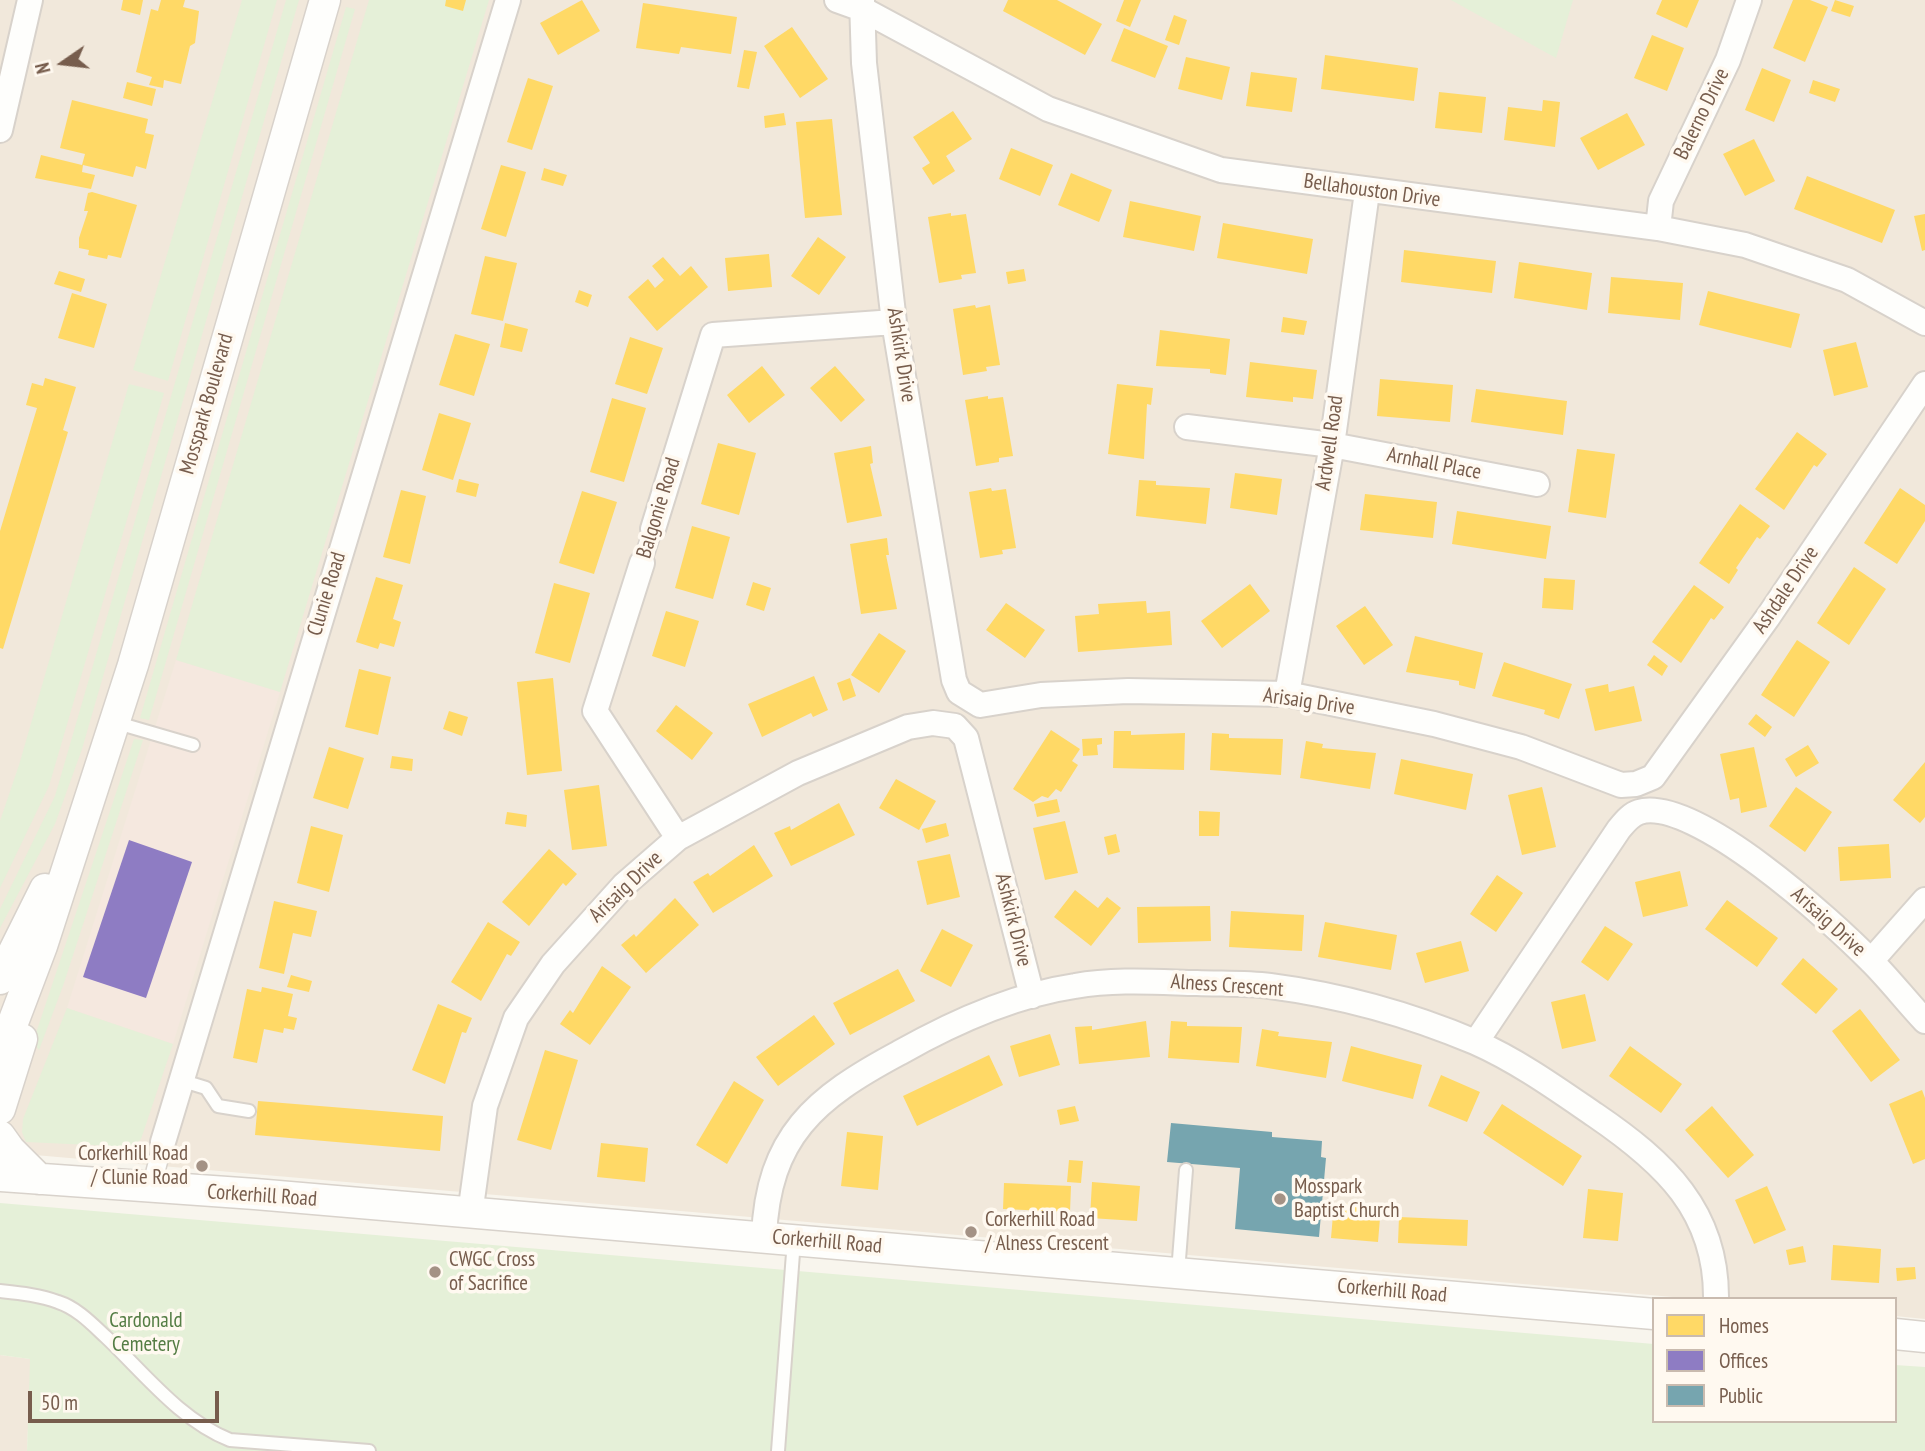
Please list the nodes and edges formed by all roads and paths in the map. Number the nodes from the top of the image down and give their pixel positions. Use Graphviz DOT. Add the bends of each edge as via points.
graph roads {
  1 [pos="30,0"];
  2 [pos="325,0"];
  3 [pos="508,0"];
  4 [pos="837,0"];
  5 [pos="1749,0"];
  6 [pos="862,4"];
  7 [pos="7,64"];
  8 [pos="0,130"];
  9 [pos="1367,192"];
  10 [pos="1658,228"];
  11 [pos="894,322"];
  12 [pos="1925,323"];
  13 [pos="1925,383"];
  14 [pos="1186,427"];
  15 [pos="1332,444"];
  16 [pos="1537,484"];
  17 [pos="653,529"];
  18 [pos="642,563"];
  19 [pos="1287,694"];
  20 [pos="971,702"];
  21 [pos="114,722"];
  22 [pos="955,726"];
  23 [pos="193,745"];
  24 [pos="1636,784"];
  25 [pos="87,808"];
  26 [pos="1640,812"];
  27 [pos="678,838"];
  28 [pos="1925,900"];
  29 [pos="42,946"];
  30 [pos="1871,961"];
  31 [pos="0,979"];
  32 [pos="1032,996"];
  33 [pos="1925,1021"];
  34 [pos="1476,1042"];
  35 [pos="0,1057"];
  36 [pos="180,1079"];
  37 [pos="0,1110"];
  38 [pos="249,1111"];
  39 [pos="0,1136"];
  40 [pos="163,1142"];
  41 [pos="1186,1170"];
  42 [pos="0,1176"];
  43 [pos="39,1179"];
  44 [pos="151,1189"];
  45 [pos="470,1214"];
  46 [pos="764,1237"];
  47 [pos="794,1239"];
  48 [pos="1178,1272"];
  49 [pos="0,1291"];
  50 [pos="1716,1297"];
  51 [pos="1652,1314"];
  52 [pos="1897,1334"];
  53 [pos="1925,1336"];
  54 [pos="369,1451"];
  55 [pos="778,1451"];
  1 -- 7 [label="street"];
  2 -- 21 [label="street, Mosspark Boulevard"];
  3 -- 36 [label="street, Clunie Road"];
  4 -- 6 [label="street, Bellahouston Drive"];
  5 -- 10 [label="street, Balerno Drive" via="1728,60 1661,201"];
  6 -- 9 [label="street, Bellahouston Drive" via="1048,109 1221,170"];
  6 -- 11 [label="street, Ashkirk Drive" via="864,63"];
  7 -- 8 [label="street"];
  9 -- 10 [label="street, Bellahouston Drive"];
  9 -- 15 [label="street, Ardwell Road"];
  10 -- 12 [label="street, Bellahouston Drive" via="1745,245 1798,262 1847,281"];
  11 -- 17 [label="street, Balgonie Road" via="713,335"];
  11 -- 20 [label="street, Ashkirk Drive" via="954,680"];
  13 -- 24 [label="street, Ashdale Drive" via="1745,650 1653,777"];
  14 -- 15 [label="street, Arnhall Place"];
  15 -- 16 [label="street, Arnhall Place"];
  15 -- 19 [label="street, Ardwell Road"];
  17 -- 18 [label="street, Balgonie Road"];
  18 -- 27 [label="street, Balgonie Road" via="595,710"];
  19 -- 20 [label="street, Arisaig Drive" via="1128,691 1041,695 998,704"];
  19 -- 24 [label="street, Arisaig Drive" via="1447,727 1521,747 1607,782"];
  20 -- 22 [label="street"];
  21 -- 23 [label="lane"];
  21 -- 25 [label="street, Mosspark Boulevard"];
  22 -- 27 [label="street, Arisaig Drive" via="908,727 798,773"];
  22 -- 32 [label="street, Ashkirk Drive" via="966,738"];
  24 -- 26 [label="street"];
  25 -- 29 [label="street, Mosspark Boulevard"];
  25 -- 31 [label="street, Mosspark Boulevard"];
  26 -- 30 [label="street, Arisaig Drive" via="1682,816 1764,866"];
  26 -- 34 [label="street" via="1619,829"];
  27 -- 45 [label="street, Arisaig Drive" via="594,916 516,1018 485,1106"];
  28 -- 30 [label="street"];
  29 -- 35 [label="street, Mosspark Boulevard"];
  29 -- 37 [label="street" via="30,1015"];
  30 -- 33 [label="street, Arisaig Drive"];
  32 -- 34 [label="street, Alness Crescent" via="1127,981 1269,986 1364,1004"];
  32 -- 46 [label="street, Alness Crescent" via="942,1029 848,1080 799,1125 778,1157 765,1201"];
  34 -- 50 [label="street, Alness Crescent" via="1538,1076 1605,1122 1650,1157 1686,1195 1710,1241"];
  36 -- 38 [label="lane" via="206,1088 218,1106"];
  36 -- 40 [label="street, Clunie Road"];
  39 -- 43 [label="street"];
  40 -- 44 [label="street, Clunie Road"];
  41 -- 48 [label="lane"];
  42 -- 43 [label="street, Corkerhill Road"];
  43 -- 44 [label="street, Corkerhill Road"];
  44 -- 45 [label="street, Corkerhill Road"];
  45 -- 46 [label="street, Corkerhill Road"];
  46 -- 47 [label="street, Corkerhill Road"];
  47 -- 48 [label="street, Corkerhill Road"];
  47 -- 55 [label="lane"];
  48 -- 51 [label="street, Corkerhill Road"];
  49 -- 54 [label="lane" via="43,1297 72,1309 211,1433 230,1440"];
  52 -- 53 [label="street"];
}
